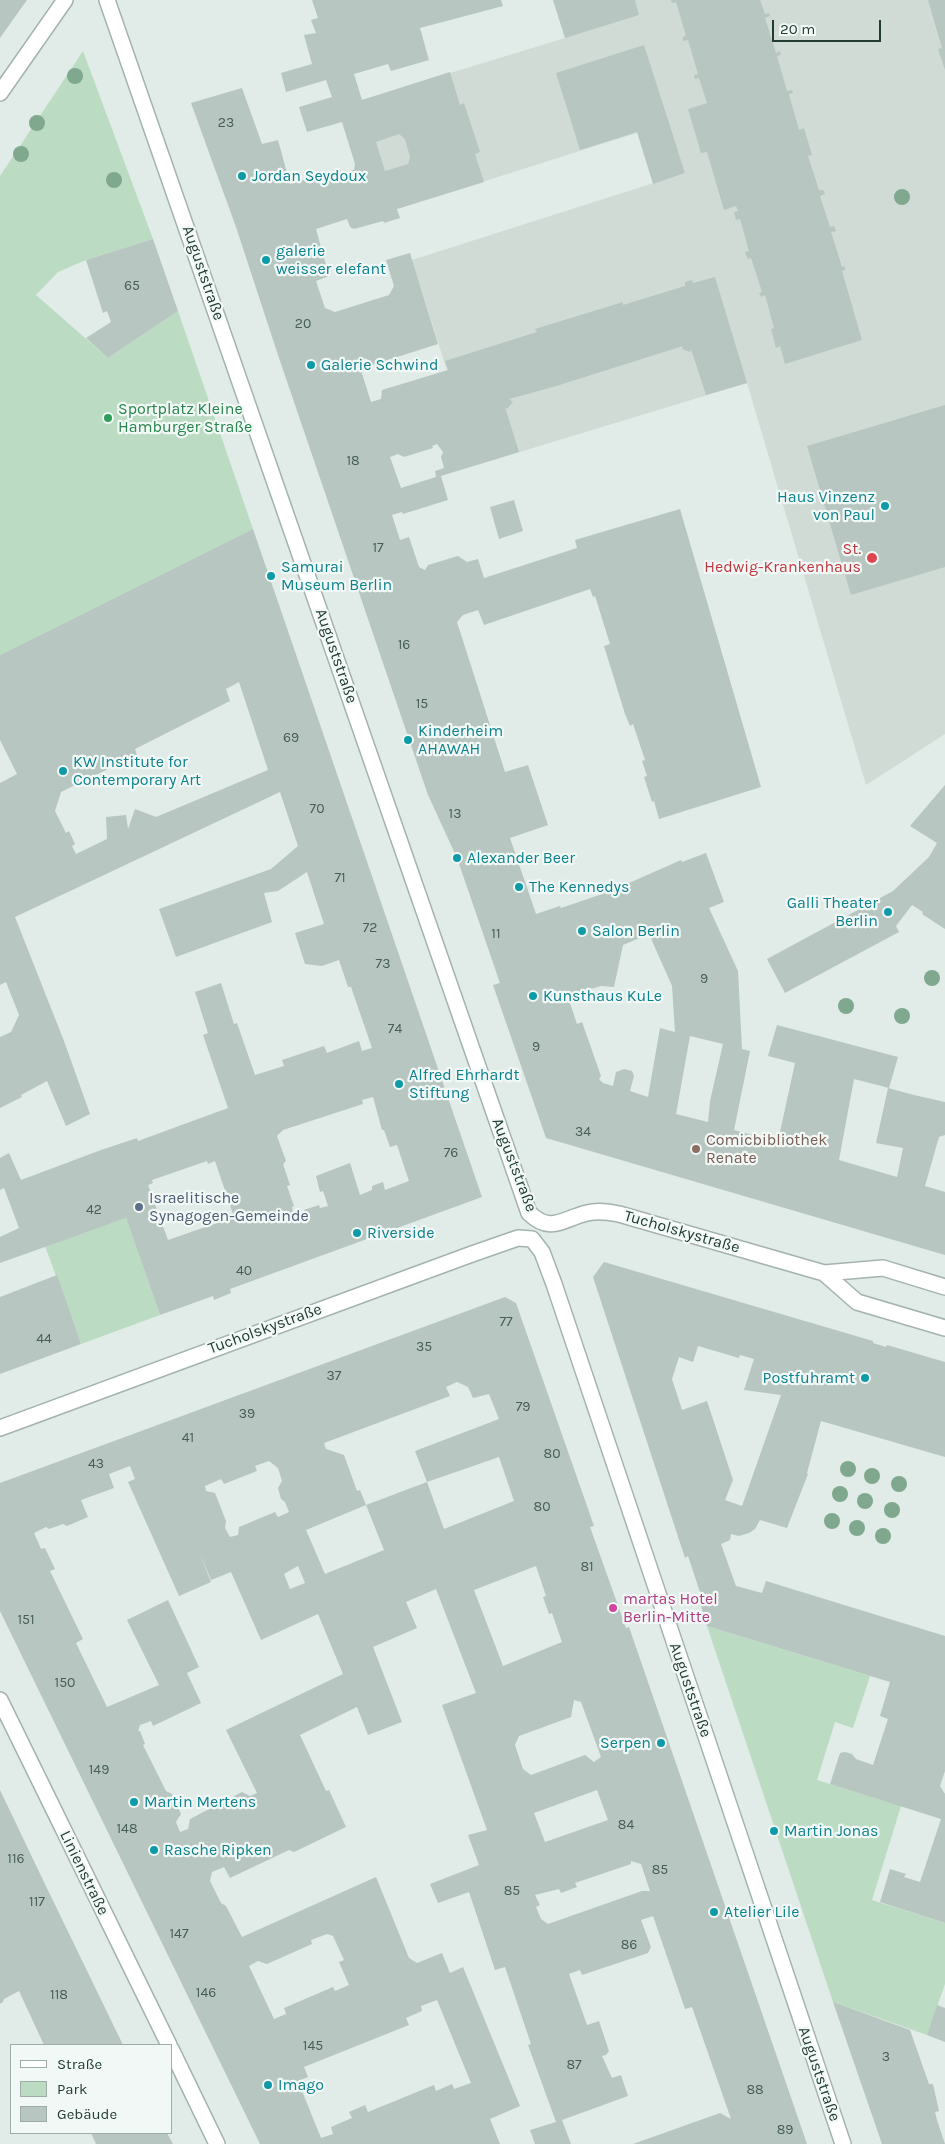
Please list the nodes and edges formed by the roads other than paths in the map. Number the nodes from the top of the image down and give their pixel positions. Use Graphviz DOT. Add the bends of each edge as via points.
graph roads {
  1 [pos="65,0"];
  2 [pos="107,0"];
  3 [pos="0,93"];
  4 [pos="539,1223"];
  5 [pos="532,1239"];
  6 [pos="824,1273"];
  7 [pos="945,1287"];
  8 [pos="945,1328"];
  9 [pos="0,1428"];
  10 [pos="0,1700"];
  11 [pos="169,2044"];
  12 [pos="172,2051"];
  13 [pos="217,2144"];
  14 [pos="843,2144"];
  1 -- 3 [label="street"];
  2 -- 4 [label="street, Auguststraße" via="518,1185 529,1213"];
  4 -- 6 [label="street, Tucholskystraße" via="554,1224 588,1212 603,1211"];
  5 -- 9 [label="street, Tucholskystraße" via="518,1238 487,1249"];
  5 -- 14 [label="street, Auguststraße" via="542,1252 554,1284"];
  6 -- 7 [label="street, Tucholskystraße" via="883,1268"];
  6 -- 8 [label="street, Tucholskystraße" via="857,1302"];
  10 -- 11 [label="street, Linienstraße"];
  12 -- 13 [label="street"];
}
